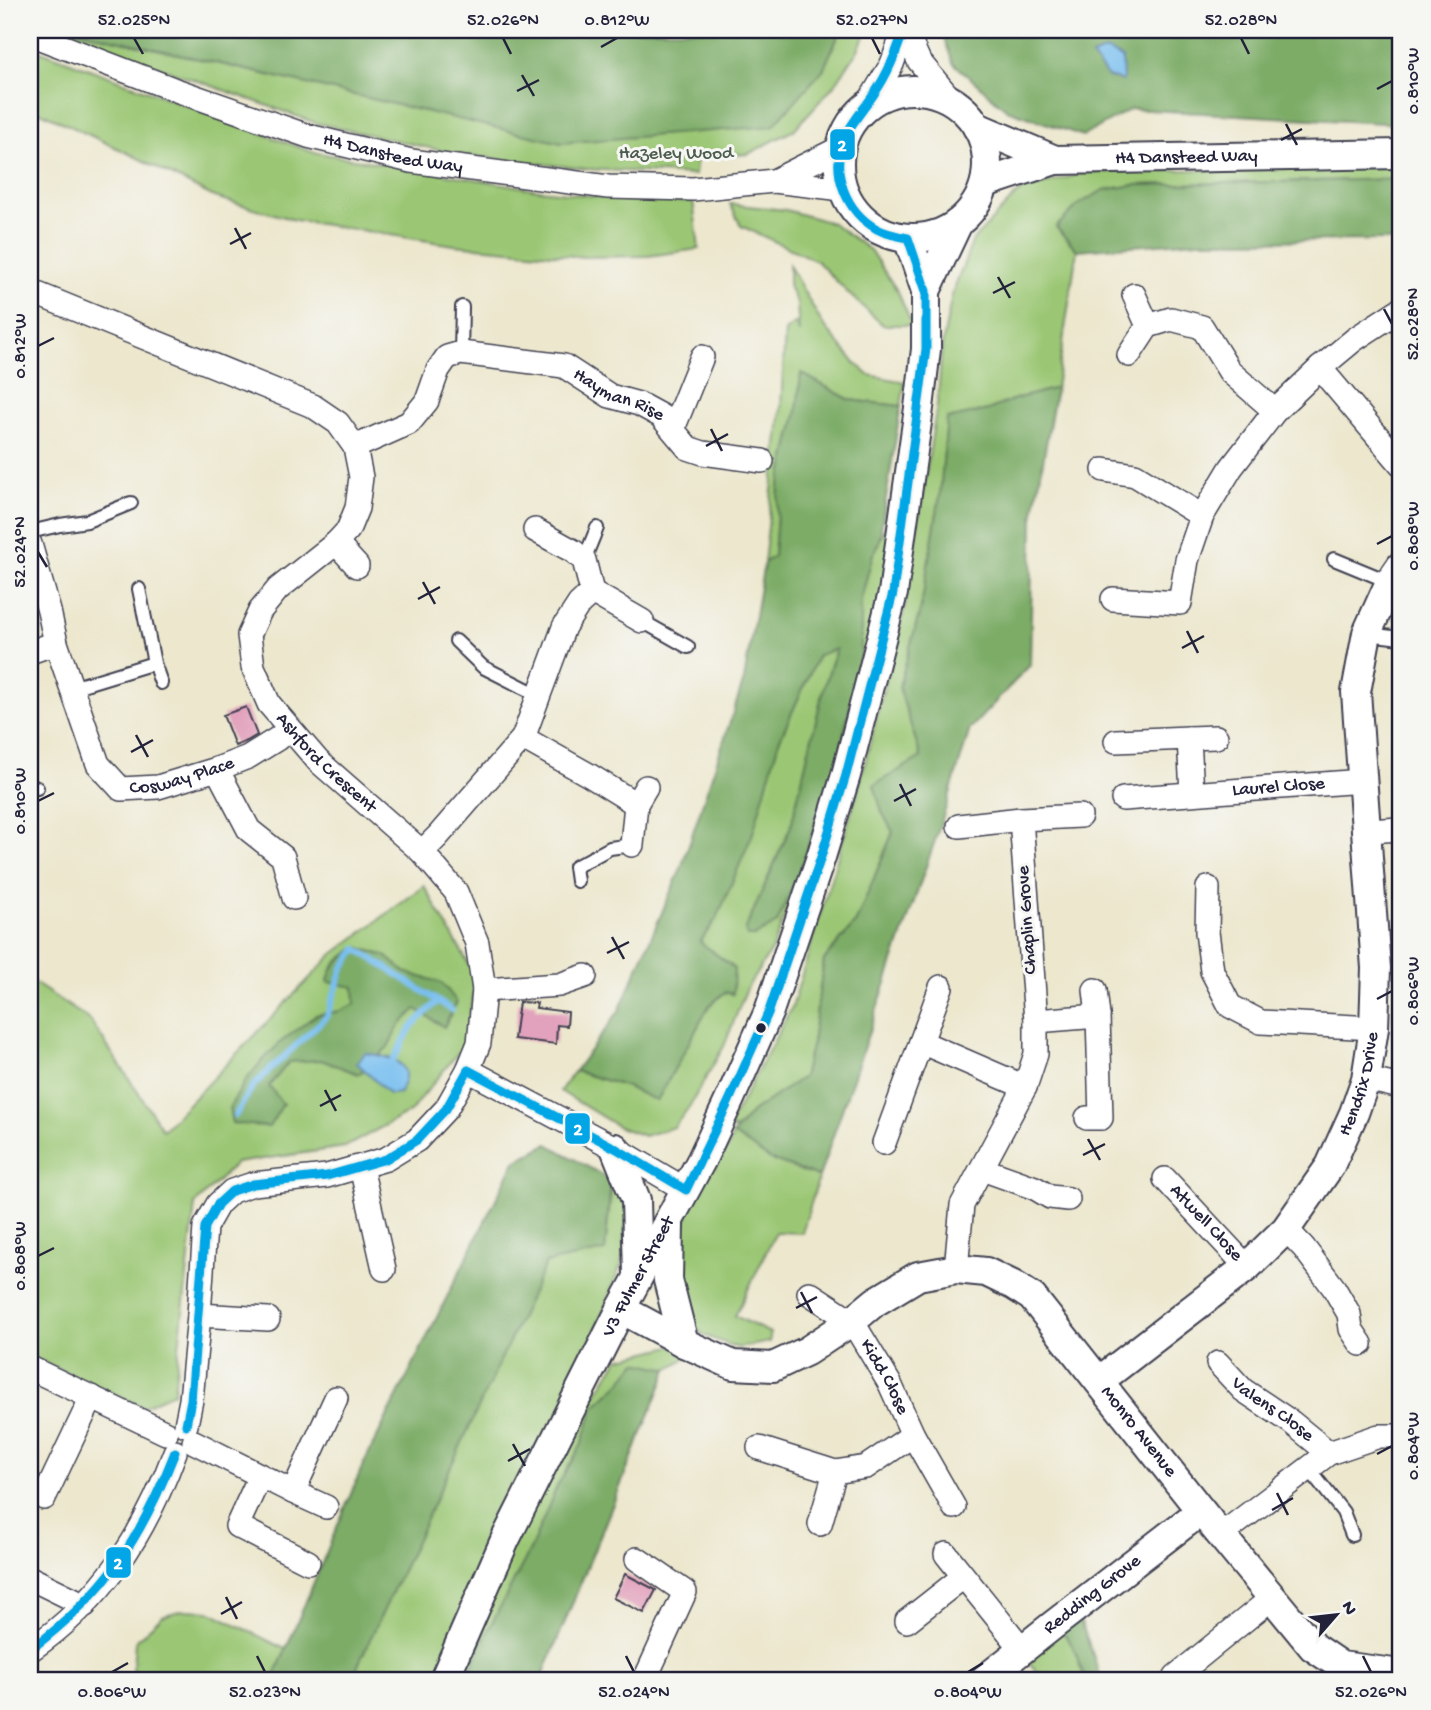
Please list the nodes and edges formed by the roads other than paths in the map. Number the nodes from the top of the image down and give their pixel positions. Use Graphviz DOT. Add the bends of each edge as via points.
graph roads {
  1 [pos="905,30"];
  2 [pos="30,34"];
  3 [pos="953,102"];
  4 [pos="866,107"];
  5 [pos="977,127"];
  6 [pos="840,148"];
  7 [pos="1401,154"];
  8 [pos="1055,160"];
  9 [pos="774,181"];
  10 [pos="985,183"];
  11 [pos="843,189"];
  12 [pos="958,223"];
  13 [pos="908,238"];
  14 [pos="30,291"];
  15 [pos="926,291"];
  16 [pos="1134,295"];
  17 [pos="462,307"];
  18 [pos="1401,309"];
  19 [pos="1148,326"];
  20 [pos="461,353"];
  21 [pos="1129,355"];
  22 [pos="702,357"];
  23 [pos="1320,368"];
  24 [pos="1275,411"];
  25 [pos="673,429"];
  26 [pos="355,447"];
  27 [pos="762,461"];
  28 [pos="1401,464"];
  29 [pos="1104,470"];
  30 [pos="131,503"];
  31 [pos="1202,516"];
  32 [pos="597,528"];
  33 [pos="535,530"];
  34 [pos="30,532"];
  35 [pos="336,543"];
  36 [pos="30,544"];
  37 [pos="1334,559"];
  38 [pos="584,560"];
  39 [pos="357,566"];
  40 [pos="1396,574"];
  41 [pos="139,589"];
  42 [pos="592,592"];
  43 [pos="1113,599"];
  44 [pos="642,621"];
  45 [pos="1367,634"];
  46 [pos="1401,638"];
  47 [pos="456,641"];
  48 [pos="56,643"];
  49 [pos="688,647"];
  50 [pos="30,652"];
  51 [pos="153,663"];
  52 [pos="162,683"];
  53 [pos="72,688"];
  54 [pos="540,696"];
  55 [pos="289,729"];
  56 [pos="1216,737"];
  57 [pos="523,738"];
  58 [pos="1189,738"];
  59 [pos="1116,741"];
  60 [pos="217,769"];
  61 [pos="1363,780"];
  62 [pos="1192,793"];
  63 [pos="1123,799"];
  64 [pos="1080,816"];
  65 [pos="1021,819"];
  66 [pos="959,826"];
  67 [pos="1401,829"];
  68 [pos="1367,831"];
  69 [pos="632,845"];
  70 [pos="422,852"];
  71 [pos="577,881"];
  72 [pos="1208,888"];
  73 [pos="294,898"];
  74 [pos="585,976"];
  75 [pos="941,987"];
  76 [pos="484,990"];
  77 [pos="1095,990"];
  78 [pos="1098,1016"];
  79 [pos="1036,1021"];
  80 [pos="1374,1028"];
  81 [pos="921,1042"];
  82 [pos="468,1070"];
  83 [pos="1366,1079"];
  84 [pos="1025,1087"];
  85 [pos="1401,1087"];
  86 [pos="1087,1118"];
  87 [pos="884,1143"];
  88 [pos="615,1148"];
  89 [pos="361,1167"];
  90 [pos="982,1169"];
  91 [pos="1165,1179"];
  92 [pos="686,1190"];
  93 [pos="1068,1199"];
  94 [pos="669,1219"];
  95 [pos="1286,1230"];
  96 [pos="1247,1267"];
  97 [pos="384,1269"];
  98 [pos="956,1269"];
  99 [pos="638,1278"];
  100 [pos="809,1293"];
  101 [pos="621,1309"];
  102 [pos="199,1315"];
  103 [pos="268,1319"];
  104 [pos="852,1321"];
  105 [pos="684,1343"];
  106 [pos="1361,1344"];
  107 [pos="1219,1363"];
  108 [pos="30,1368"];
  109 [pos="1099,1381"];
  110 [pos="92,1397"];
  111 [pos="336,1398"];
  112 [pos="913,1435"];
  113 [pos="1401,1436"];
  114 [pos="180,1438"];
  115 [pos="759,1448"];
  116 [pos="1328,1453"];
  117 [pos="1309,1469"];
  118 [pos="835,1472"];
  119 [pos="260,1476"];
  120 [pos="293,1492"];
  121 [pos="44,1498"];
  122 [pos="327,1507"];
  123 [pos="954,1507"];
  124 [pos="1201,1511"];
  125 [pos="820,1524"];
  126 [pos="1221,1535"];
  127 [pos="1352,1535"];
  128 [pos="946,1554"];
  129 [pos="637,1559"];
  130 [pos="308,1562"];
  131 [pos="963,1577"];
  132 [pos="30,1578"];
  133 [pos="1272,1598"];
  134 [pos="85,1605"];
  135 [pos="907,1621"];
  136 [pos="30,1650"];
  137 [pos="1023,1650"];
  138 [pos="1172,1672"];
  139 [pos="1385,1676"];
  140 [pos="648,1679"];
  141 [pos="444,1680"];
  142 [pos="984,1680"];
  1 -- 3 [label="street" via="919,61"];
  1 -- 4 [label="street" via="892,64"];
  2 -- 9 [label="street, H4 Dansteed Way" via="308,136 411,162 608,187 693,189"];
  3 -- 4 [label="street" via="918,90 899,91"];
  3 -- 5 [label="street"];
  4 -- 6 [label="street" via="849,125"];
  5 -- 8 [label="street, H4 Dansteed Way"];
  5 -- 10 [label="street" via="987,164"];
  6 -- 9 [label="street, H4 Dansteed Way"];
  6 -- 11 [label="street"];
  7 -- 8 [label="street, H4 Dansteed Way"];
  8 -- 10 [label="street, H4 Dansteed Way"];
  9 -- 11 [label="street, H4 Dansteed Way"];
  10 -- 12 [label="street" via="975,205"];
  11 -- 13 [label="street" via="861,218 891,235"];
  12 -- 13 [label="street" via="943,232"];
  12 -- 15 [label="street, V3 Fulmer Street"];
  13 -- 15 [label="street, V3 Fulmer Street"];
  14 -- 26 [label="street, Ashford Crescent" via="313,406 338,423"];
  15 -- 92 [label="street, V3 Fulmer Street" via="926,349 892,593 846,775 769,1011"];
  16 -- 19 [label="street"];
  17 -- 20 [label="lane"];
  18 -- 23 [label="street"];
  19 -- 21 [label="street"];
  19 -- 24 [label="street" via="1171,319 1202,327 1230,372"];
  20 -- 25 [label="street, Hayman Rise" via="564,366 610,396 661,416"];
  20 -- 26 [label="street" via="447,357 427,401 409,423"];
  22 -- 25 [label="street, Hayman Rise"];
  23 -- 24 [label="street"];
  23 -- 28 [label="street"];
  24 -- 31 [label="street" via="1231,468"];
  25 -- 27 [label="street, Hayman Rise" via="688,448"];
  26 -- 35 [label="street, Ashford Crescent" via="361,477 357,508 348,530"];
  29 -- 31 [label="street" via="1135,475"];
  30 -- 34 [label="lane" via="87,522"];
  31 -- 43 [label="street" via="1187,560 1180,603"];
  32 -- 38 [label="lane"];
  33 -- 38 [label="street"];
  35 -- 39 [label="street"];
  35 -- 55 [label="street, Ashford Crescent" via="278,589 260,611 250,635 253,667 269,704"];
  36 -- 48 [label="street, Cosway Place"];
  37 -- 40 [label="lane"];
  38 -- 42 [label="street"];
  40 -- 45 [label="street, Hendrix Drive"];
  41 -- 51 [label="lane"];
  42 -- 44 [label="street"];
  42 -- 54 [label="street" via="564,627"];
  44 -- 49 [label="lane"];
  45 -- 46 [label="lane"];
  45 -- 61 [label="street, Hendrix Drive" via="1356,692"];
  47 -- 54 [label="lane" via="483,667"];
  48 -- 50 [label="street"];
  48 -- 53 [label="street, Cosway Place"];
  51 -- 52 [label="lane"];
  51 -- 53 [label="lane"];
  53 -- 60 [label="street, Cosway Place" via="98,764 121,789 158,787"];
  54 -- 57 [label="street"];
  55 -- 60 [label="street, Cosway Place" via="248,757"];
  55 -- 70 [label="street, Ashford Crescent" via="318,761"];
  56 -- 58 [label="street"];
  57 -- 69 [label="street" via="589,775 641,795"];
  57 -- 70 [label="street"];
  58 -- 59 [label="street"];
  58 -- 62 [label="street"];
  60 -- 73 [label="street" via="249,830 283,857"];
  61 -- 62 [label="street, Laurel Close"];
  61 -- 68 [label="street, Hendrix Drive"];
  62 -- 63 [label="street, Laurel Close"];
  64 -- 65 [label="street"];
  65 -- 66 [label="street"];
  65 -- 79 [label="street, Chaplin Grove"];
  67 -- 68 [label="street"];
  68 -- 80 [label="street, Hendrix Drive" via="1376,968"];
  69 -- 71 [label="lane" via="610,848 575,866"];
  70 -- 76 [label="street, Ashford Crescent" via="456,892 477,943"];
  72 -- 80 [label="street" via="1212,971 1230,1006 1261,1022"];
  74 -- 76 [label="street" via="559,985"];
  75 -- 81 [label="street"];
  76 -- 82 [label="street, Ashford Crescent" via="479,1043"];
  77 -- 78 [label="street"];
  78 -- 79 [label="street"];
  78 -- 86 [label="street" via="1101,1118"];
  79 -- 84 [label="street, Chaplin Grove" via="1036,1054"];
  80 -- 83 [label="street, Hendrix Drive"];
  81 -- 84 [label="street"];
  81 -- 87 [label="street"];
  82 -- 88 [label="street"];
  82 -- 89 [label="street, Ashford Crescent" via="446,1109 417,1139 386,1159"];
  83 -- 85 [label="street"];
  83 -- 95 [label="street, Hendrix Drive" via="1330,1166"];
  84 -- 90 [label="street, Chaplin Grove"];
  88 -- 92 [label="street"];
  88 -- 99 [label="street" via="636,1200"];
  89 -- 97 [label="street"];
  89 -- 102 [label="street, Ashford Crescent" via="232,1191 205,1227"];
  90 -- 93 [label="street" via="1050,1197"];
  90 -- 98 [label="street, Chaplin Grove" via="962,1205"];
  91 -- 96 [label="street, Atwell Close"];
  92 -- 94 [label="street, V3 Fulmer Street"];
  94 -- 99 [label="street, V3 Fulmer Street"];
  94 -- 105 [label="street" via="668,1280"];
  95 -- 96 [label="street, Hendrix Drive"];
  95 -- 106 [label="street" via="1334,1288"];
  96 -- 109 [label="street, Hendrix Drive"];
  98 -- 104 [label="street, Monro Avenue" via="918,1276"];
  98 -- 109 [label="street, Monro Avenue" via="986,1272 1032,1297"];
  99 -- 101 [label="street, V3 Fulmer Street"];
  100 -- 104 [label="street"];
  101 -- 105 [label="street, Monro Avenue"];
  101 -- 141 [label="street, V3 Fulmer Street" via="505,1540"];
  102 -- 103 [label="street"];
  102 -- 114 [label="street, Ashford Crescent" via="191,1399"];
  104 -- 105 [label="street, Monro Avenue" via="773,1367 733,1365"];
  104 -- 112 [label="street, Kidd Close" via="890,1384"];
  107 -- 116 [label="street, Valens Close" via="1243,1391"];
  108 -- 110 [label="street"];
  109 -- 124 [label="street, Monro Avenue"];
  110 -- 114 [label="street"];
  110 -- 121 [label="street"];
  111 -- 120 [label="street"];
  112 -- 118 [label="street, Kidd Close" via="866,1466"];
  112 -- 123 [label="street, Kidd Close"];
  113 -- 116 [label="street, Valens Close" via="1379,1436"];
  114 -- 119 [label="street"];
  114 -- 134 [label="street, Ashford Crescent" via="143,1525"];
  115 -- 118 [label="street"];
  116 -- 117 [label="street, Valens Close"];
  117 -- 126 [label="street, Valens Close"];
  117 -- 127 [label="lane" via="1343,1512"];
  118 -- 125 [label="street"];
  119 -- 120 [label="street"];
  119 -- 130 [label="street" via="232,1535"];
  120 -- 122 [label="street"];
  124 -- 126 [label="street, Monro Avenue"];
  124 -- 137 [label="street, Redding Grove"];
  126 -- 133 [label="street, Monro Avenue"];
  128 -- 131 [label="street"];
  129 -- 140 [label="street" via="685,1592"];
  131 -- 135 [label="street"];
  131 -- 137 [label="street"];
  132 -- 134 [label="street"];
  133 -- 138 [label="street"];
  133 -- 139 [label="street, Monro Avenue" via="1313,1647 1340,1666"];
  134 -- 136 [label="street, Ashford Crescent"];
  137 -- 142 [label="street, Redding Grove"];
}
